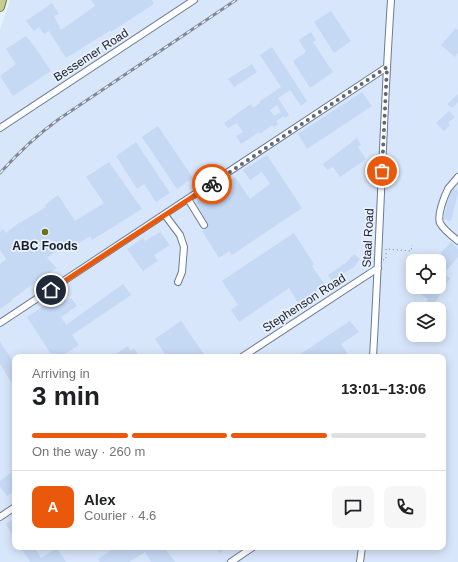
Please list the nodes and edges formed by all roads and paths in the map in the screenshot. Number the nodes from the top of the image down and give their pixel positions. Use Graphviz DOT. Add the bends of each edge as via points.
graph roads {
  1 [pos="2,0"];
  2 [pos="194,0"];
  3 [pos="391,0"];
  4 [pos="0,7"];
  5 [pos="387,67"];
  6 [pos="0,128"];
  7 [pos="458,177"];
  8 [pos="188,199"];
  9 [pos="165,215"];
  10 [pos="204,225"];
  11 [pos="458,241"];
  12 [pos="412,245"];
  13 [pos="386,259"];
  14 [pos="378,268"];
  15 [pos="178,282"];
  16 [pos="0,323"];
  17 [pos="247,354"];
  18 [pos="373,354"];
  19 [pos="12,509"];
  20 [pos="0,517"];
  21 [pos="249,550"];
  22 [pos="362,550"];
  23 [pos="231,562"];
  24 [pos="360,562"];
  1 -- 4 [label="main road"];
  2 -- 6 [label="street, Bessemer Road"];
  3 -- 5 [label="street, Staal Road"];
  5 -- 8 [label="street"];
  5 -- 14 [label="street, Staal Road"];
  7 -- 11 [label="street" via="449,188 439,216 440,223"];
  8 -- 9 [label="street"];
  8 -- 10 [label="street"];
  9 -- 15 [label="street" via="180,235 184,247 182,272"];
  9 -- 16 [label="street"];
  12 -- 13 [label="path" via="411,251 386,249"];
  14 -- 17 [label="street, Stephenson Road"];
  14 -- 18 [label="street, Staal Road"];
  19 -- 20 [label="street"];
  21 -- 23 [label="street"];
  22 -- 24 [label="street"];
}
